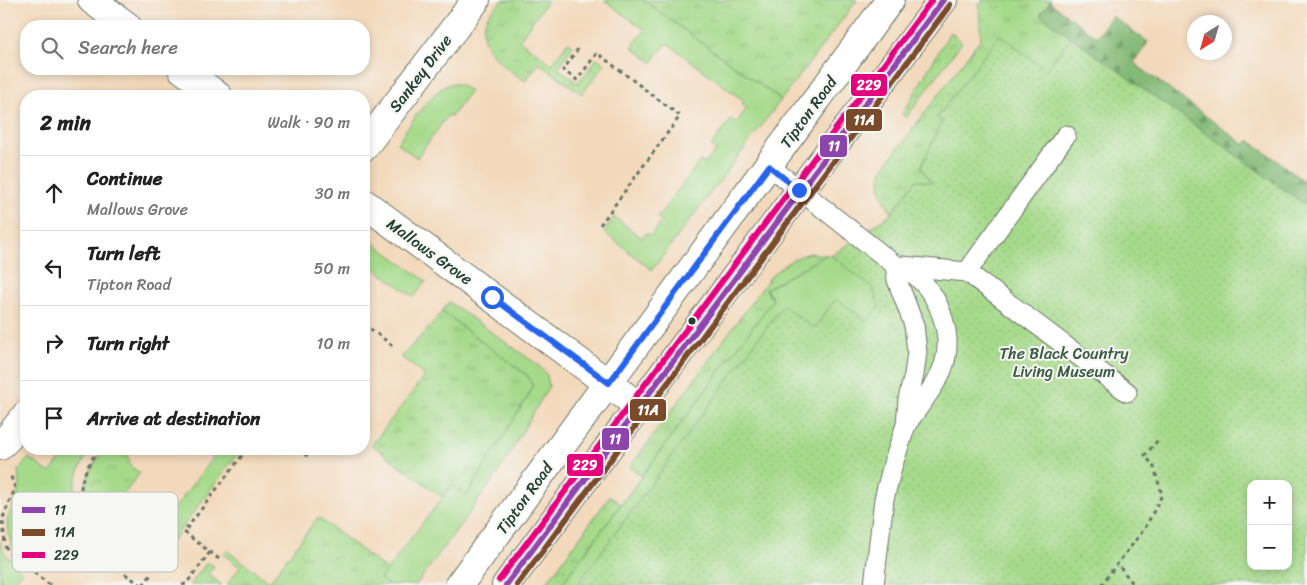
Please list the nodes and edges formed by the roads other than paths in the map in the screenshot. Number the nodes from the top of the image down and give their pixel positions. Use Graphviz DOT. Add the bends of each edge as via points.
graph roads {
  1 [pos="92,0"];
  2 [pos="476,0"];
  3 [pos="890,0"];
  4 [pos="942,0"];
  5 [pos="118,20"];
  6 [pos="190,75"];
  7 [pos="210,90"];
  8 [pos="1066,135"];
  9 [pos="370,139"];
  10 [pos="769,166"];
  11 [pos="799,190"];
  12 [pos="370,207"];
  13 [pos="895,265"];
  14 [pos="967,272"];
  15 [pos="609,383"];
  16 [pos="1127,392"];
  17 [pos="640,407"];
  18 [pos="20,423"];
  19 [pos="906,425"];
  20 [pos="0,446"];
  21 [pos="459,585"];
  22 [pos="506,585"];
  23 [pos="874,585"];
  1 -- 5 [label="main road"];
  2 -- 9 [label="main road, Sankey Drive"];
  3 -- 10 [label="main road, Tipton Road"];
  4 -- 11 [label="main road"];
  6 -- 7 [label="main road"];
  8 -- 14 [label="lane"];
  10 -- 11 [label="lane"];
  10 -- 15 [label="main road, Tipton Road"];
  11 -- 13 [label="lane"];
  11 -- 17 [label="main road"];
  12 -- 15 [label="main road, Mallows Grove"];
  13 -- 14 [label="lane"];
  13 -- 19 [label="lane" via="897,280 914,325 917,352"];
  13 -- 19 [label="lane" via="914,274 928,288 937,303 945,332 946,351 942,369"];
  14 -- 16 [label="lane"];
  15 -- 17 [label="main road, Mallows Grove"];
  15 -- 21 [label="main road, Tipton Road"];
  17 -- 22 [label="main road"];
  18 -- 20 [label="main road"];
  19 -- 23 [label="lane" via="884,499"];
}
